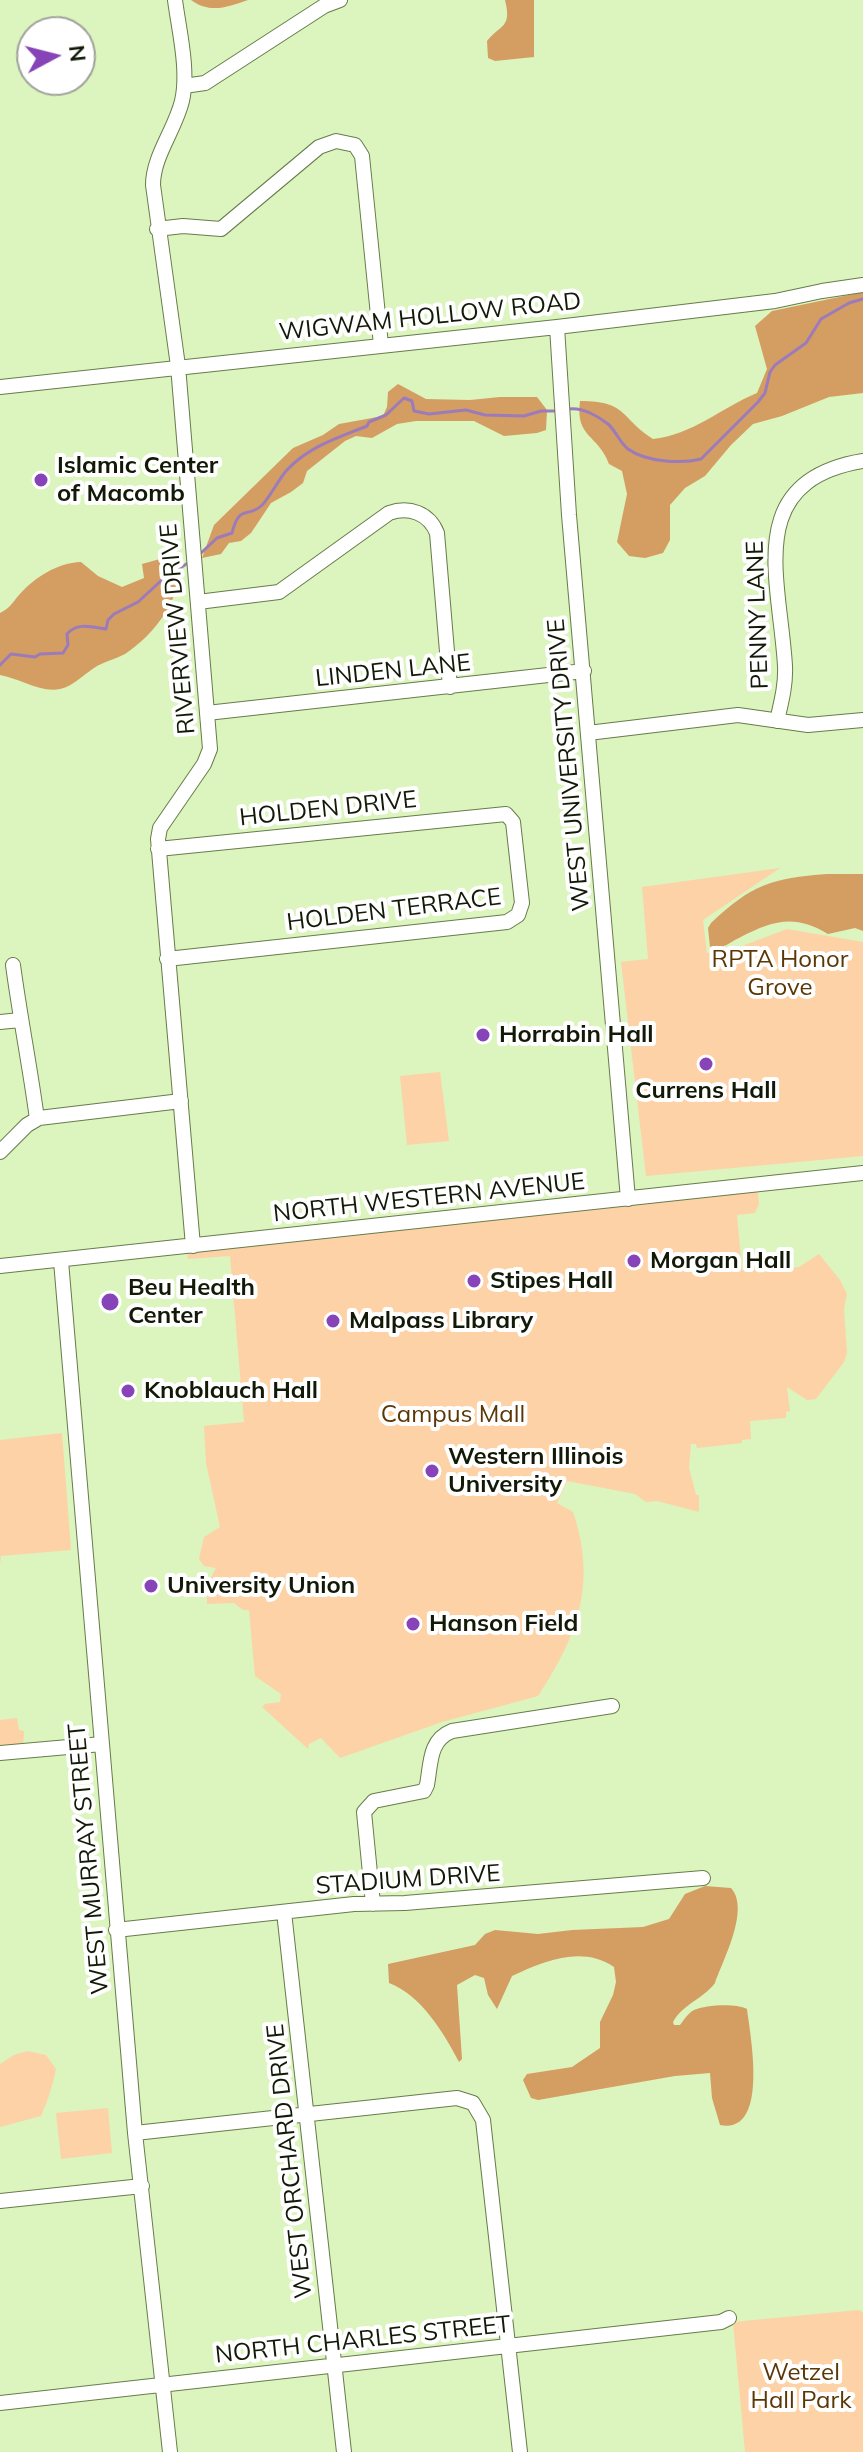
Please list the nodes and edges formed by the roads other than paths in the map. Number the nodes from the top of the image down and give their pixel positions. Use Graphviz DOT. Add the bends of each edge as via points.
graph roads {
  1 [pos="175,0"];
  2 [pos="340,0"];
  3 [pos="184,86"];
  4 [pos="157,229"];
  5 [pos="863,285"];
  6 [pos="557,327"];
  7 [pos="381,345"];
  8 [pos="178,366"];
  9 [pos="0,387"];
  10 [pos="863,461"];
  11 [pos="198,602"];
  12 [pos="584,671"];
  13 [pos="450,687"];
  14 [pos="207,713"];
  15 [pos="863,720"];
  16 [pos="777,721"];
  17 [pos="588,733"];
  18 [pos="503,814"];
  19 [pos="158,849"];
  20 [pos="167,959"];
  21 [pos="13,965"];
  22 [pos="20,1020"];
  23 [pos="0,1022"];
  24 [pos="181,1101"];
  25 [pos="37,1119"];
  26 [pos="0,1152"];
  27 [pos="863,1173"];
  28 [pos="628,1199"];
  29 [pos="193,1246"];
  30 [pos="61,1261"];
  31 [pos="0,1266"];
  32 [pos="612,1706"];
  33 [pos="102,1744"];
  34 [pos="0,1753"];
  35 [pos="703,1878"];
  36 [pos="373,1904"];
  37 [pos="284,1912"];
  38 [pos="116,1930"];
  39 [pos="307,2115"];
  40 [pos="135,2133"];
  41 [pos="142,2186"];
  42 [pos="0,2201"];
  43 [pos="729,2318"];
  44 [pos="510,2347"];
  45 [pos="334,2365"];
  46 [pos="163,2384"];
  47 [pos="0,2403"];
  48 [pos="170,2452"];
  49 [pos="344,2452"];
  50 [pos="520,2452"];
  1 -- 3 [label="street, RIVERVIEW DRIVE"];
  2 -- 3 [label="street" via="205,83"];
  3 -- 4 [label="street, RIVERVIEW DRIVE" via="153,178"];
  4 -- 7 [label="street" via="221,229 324,144 355,145 361,151"];
  4 -- 8 [label="street, RIVERVIEW DRIVE"];
  5 -- 6 [label="street, WIGWAM HOLLOW ROAD"];
  6 -- 7 [label="street, WIGWAM HOLLOW ROAD"];
  6 -- 12 [label="street, WEST UNIVERSITY DRIVE"];
  7 -- 8 [label="street, WIGWAM HOLLOW ROAD"];
  8 -- 9 [label="street, WIGWAM HOLLOW ROAD"];
  8 -- 11 [label="street, RIVERVIEW DRIVE"];
  10 -- 16 [label="street, PENNY LANE" via="810,479 788,500 779,522 775,556 785,679"];
  11 -- 13 [label="street" via="279,592 389,513 415,511 437,533"];
  11 -- 14 [label="street, RIVERVIEW DRIVE"];
  12 -- 13 [label="street, LINDEN LANE"];
  12 -- 17 [label="street, WEST UNIVERSITY DRIVE"];
  13 -- 14 [label="street, LINDEN LANE"];
  14 -- 19 [label="street, RIVERVIEW DRIVE" via="208,757 160,828"];
  15 -- 16 [label="street" via="808,725"];
  16 -- 17 [label="street" via="725,715"];
  17 -- 28 [label="street, WEST UNIVERSITY DRIVE"];
  18 -- 19 [label="street, HOLDEN DRIVE"];
  18 -- 20 [label="street, HOLDEN TERRACE" via="513,822 522,903 511,920"];
  19 -- 20 [label="street, RIVERVIEW DRIVE"];
  20 -- 24 [label="street, RIVERVIEW DRIVE"];
  21 -- 22 [label="street"];
  22 -- 23 [label="street"];
  22 -- 25 [label="street"];
  24 -- 25 [label="street"];
  24 -- 29 [label="street, RIVERVIEW DRIVE"];
  25 -- 26 [label="street"];
  27 -- 28 [label="street, NORTH WESTERN AVENUE"];
  28 -- 29 [label="street, NORTH WESTERN AVENUE"];
  29 -- 30 [label="street, NORTH WESTERN AVENUE"];
  30 -- 31 [label="street, NORTH WESTERN AVENUE"];
  30 -- 33 [label="street, WEST MURRAY STREET"];
  32 -- 36 [label="street" via="442,1735 434,1744 424,1791 374,1801 364,1812"];
  33 -- 34 [label="street"];
  33 -- 38 [label="street, WEST MURRAY STREET"];
  35 -- 36 [label="street, STADIUM DRIVE"];
  36 -- 37 [label="street, STADIUM DRIVE"];
  37 -- 38 [label="street, STADIUM DRIVE"];
  37 -- 39 [label="street, WEST ORCHARD DRIVE"];
  38 -- 40 [label="street, WEST MURRAY STREET"];
  39 -- 40 [label="street"];
  39 -- 44 [label="street" via="457,2098 473,2103 483,2120"];
  39 -- 45 [label="street, WEST ORCHARD DRIVE"];
  40 -- 41 [label="street, WEST MURRAY STREET"];
  41 -- 42 [label="street"];
  41 -- 46 [label="street, WEST MURRAY STREET"];
  43 -- 44 [label="street, NORTH CHARLES STREET"];
  44 -- 45 [label="street, NORTH CHARLES STREET"];
  44 -- 50 [label="street"];
  45 -- 46 [label="street, NORTH CHARLES STREET"];
  45 -- 49 [label="street, WEST ORCHARD DRIVE"];
  46 -- 47 [label="street, NORTH CHARLES STREET"];
  46 -- 48 [label="street, WEST MURRAY STREET"];
}
